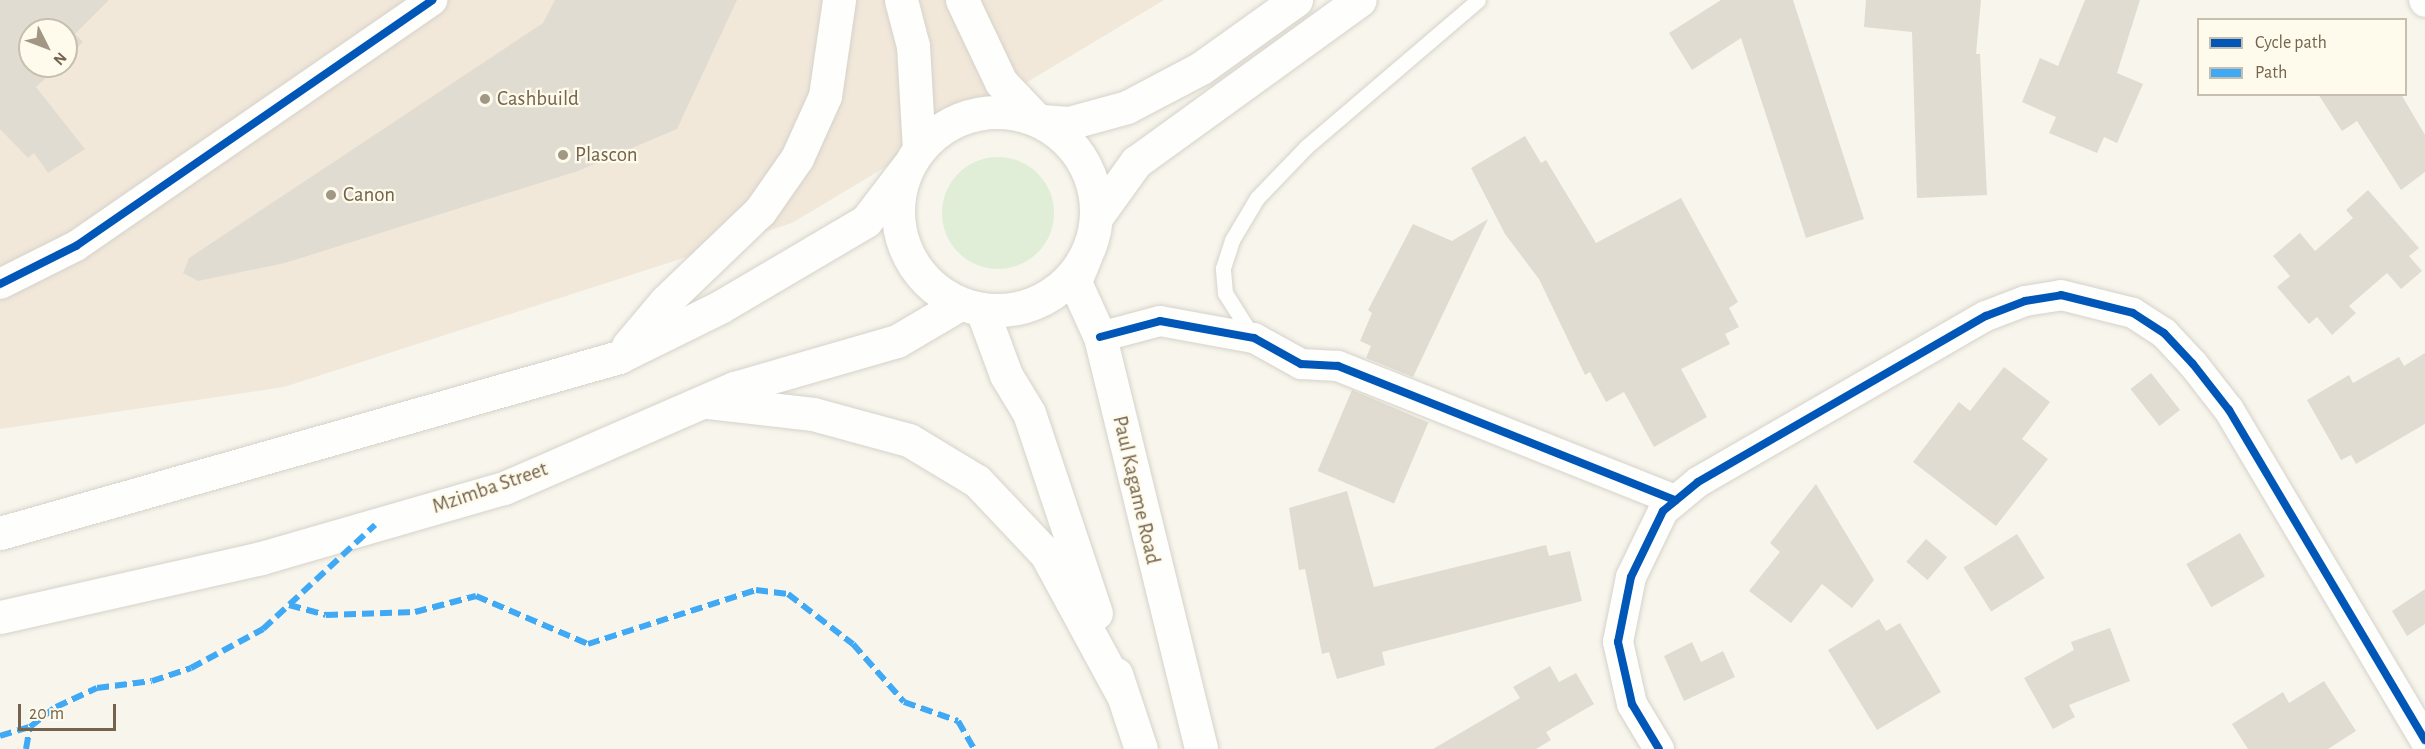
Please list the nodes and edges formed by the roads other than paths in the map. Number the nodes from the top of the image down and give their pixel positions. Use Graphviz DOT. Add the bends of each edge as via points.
graph roads {
  1 [pos="432,0"];
  2 [pos="839,0"];
  3 [pos="901,0"];
  4 [pos="962,0"];
  5 [pos="1296,0"];
  6 [pos="1360,0"];
  7 [pos="1478,0"];
  8 [pos="1038,120"];
  9 [pos="913,158"];
  10 [pos="1095,226"];
  11 [pos="0,284"];
  12 [pos="971,307"];
  13 [pos="1100,337"];
  14 [pos="1254,338"];
  15 [pos="619,357"];
  16 [pos="703,401"];
  17 [pos="1675,500"];
  18 [pos="0,533"];
  19 [pos="0,617"];
  20 [pos="1122,694"];
  21 [pos="2425,740"];
  22 [pos="1141,749"];
  23 [pos="1201,749"];
  24 [pos="1659,749"];
  1 -- 11 [label="street" via="75,246"];
  2 -- 15 [label="main road" via="825,96 797,158 760,211 665,302"];
  3 -- 9 [label="main road" via="913,45"];
  4 -- 8 [label="main road" via="1001,82"];
  5 -- 8 [label="main road" via="1201,68 1127,107 1069,123"];
  6 -- 10 [label="main road" via="1136,162"];
  7 -- 14 [label="lane" via="1306,147 1257,198 1232,240 1223,268 1234,315"];
  8 -- 9 [label="main road" via="981,113 954,121"];
  8 -- 10 [label="main road" via="1084,161"];
  9 -- 12 [label="main road" via="899,193 903,247 916,272"];
  9 -- 15 [label="main road" via="866,221 720,307"];
  10 -- 12 [label="main road" via="1078,269 1052,294 1019,309"];
  10 -- 13 [label="main road, Paul Kagame Road" via="1075,282"];
  12 -- 16 [label="main road, Mzimba Street" via="897,341"];
  12 -- 20 [label="main road" via="1029,413"];
  13 -- 14 [label="street" via="1160,321"];
  13 -- 23 [label="main road, Paul Kagame Road"];
  14 -- 17 [label="street" via="1300,364 1338,366"];
  15 -- 18 [label="main road"];
  16 -- 19 [label="main road, Mzimba Street" via="504,488 261,558"];
  16 -- 20 [label="main road" via="813,414 909,440 977,481 1046,554"];
  17 -- 21 [label="street" via="1986,316 2025,301 2061,295 2099,301 2164,333 2229,410"];
  17 -- 24 [label="street" via="1646,538 1618,642 1632,704"];
  20 -- 22 [label="main road"];
}
